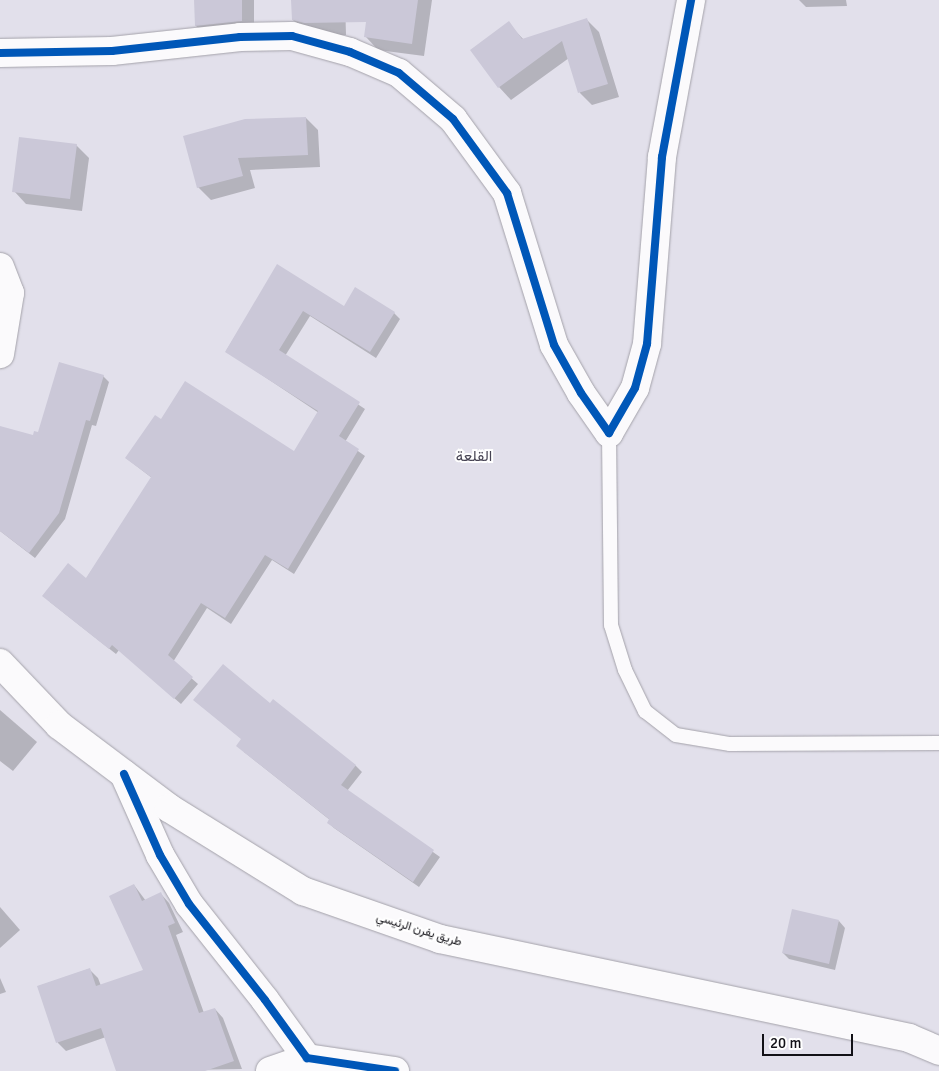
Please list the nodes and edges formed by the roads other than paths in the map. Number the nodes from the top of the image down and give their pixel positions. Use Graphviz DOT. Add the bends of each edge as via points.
graph roads {
  1 [pos="691,0"];
  2 [pos="0,53"];
  3 [pos="0,267"];
  4 [pos="0,354"];
  5 [pos="609,433"];
  6 [pos="0,663"];
  7 [pos="939,743"];
  8 [pos="124,774"];
  9 [pos="939,1051"];
  10 [pos="307,1058"];
  11 [pos="270,1071"];
  12 [pos="395,1071"];
  1 -- 5 [label="street" via="662,157 647,344 635,388"];
  2 -- 5 [label="street" via="112,51 240,37 292,36 350,52 399,74 453,119 507,193 554,345"];
  3 -- 4 [label="street" via="10,293"];
  5 -- 7 [label="lane" via="611,625 625,670 645,711 676,735 730,744"];
  6 -- 8 [label="street, طريق يفرن الرئيسي" via="59,725"];
  8 -- 9 [label="street, طريق يفرن الرئيسي" via="169,808 302,891 431,936 909,1038"];
  8 -- 10 [label="street" via="160,855 188,904"];
  10 -- 11 [label="street"];
  10 -- 12 [label="street"];
}
